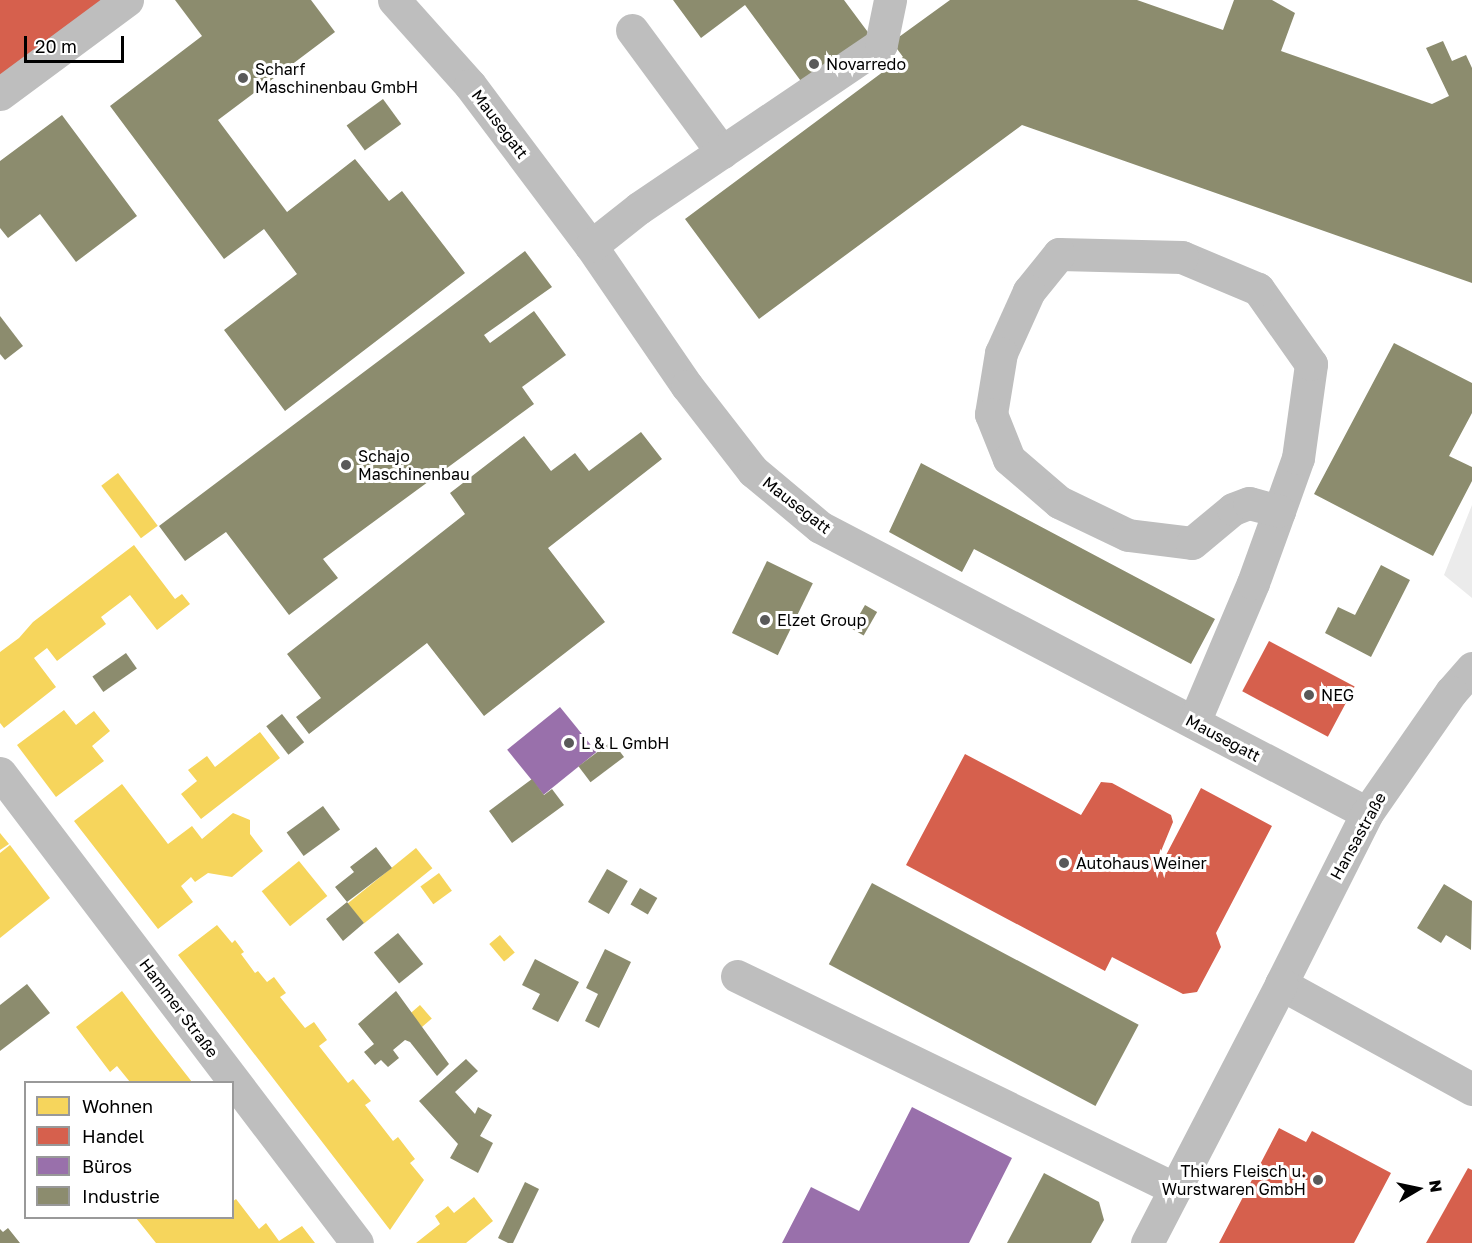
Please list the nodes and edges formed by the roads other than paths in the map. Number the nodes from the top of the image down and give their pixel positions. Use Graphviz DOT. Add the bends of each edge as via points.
graph roads {
  1 [pos="127,0"];
  2 [pos="394,0"];
  3 [pos="890,0"];
  4 [pos="632,30"];
  5 [pos="0,94"];
  6 [pos="722,152"];
  7 [pos="591,246"];
  8 [pos="1279,511"];
  9 [pos="1472,668"];
  10 [pos="1194,723"];
  11 [pos="0,773"];
  12 [pos="1367,813"];
  13 [pos="737,976"];
  14 [pos="1281,984"];
  15 [pos="234,1081"];
  16 [pos="234,1081"];
  17 [pos="1472,1089"];
  18 [pos="1174,1190"];
  19 [pos="357,1243"];
  20 [pos="1147,1243"];
  1 -- 5 [label="street"];
  2 -- 7 [label="street, Mausegatt" via="470,84"];
  3 -- 6 [label="street" via="881,44"];
  4 -- 6 [label="street"];
  6 -- 7 [label="street"];
  7 -- 10 [label="street, Mausegatt" via="687,386 753,471 820,527"];
  8 -- 8 [label="street" via="1298,458 1311,364 1258,289 1182,257 1059,254 1029,291 1001,353 992,414 1009,459 1059,502 1128,535 1192,543 1233,509 1249,503"];
  8 -- 10 [label="street"];
  9 -- 12 [label="street, Hansastraße"];
  10 -- 12 [label="street, Mausegatt"];
  11 -- 15 [label="street, Hammer Straße"];
  12 -- 14 [label="street, Hansastraße"];
  13 -- 18 [label="street"];
  14 -- 17 [label="street"];
  14 -- 18 [label="street, Hansastraße"];
  16 -- 19 [label="street, Hammer Straße"];
  18 -- 20 [label="street, Hansastraße"];
}
